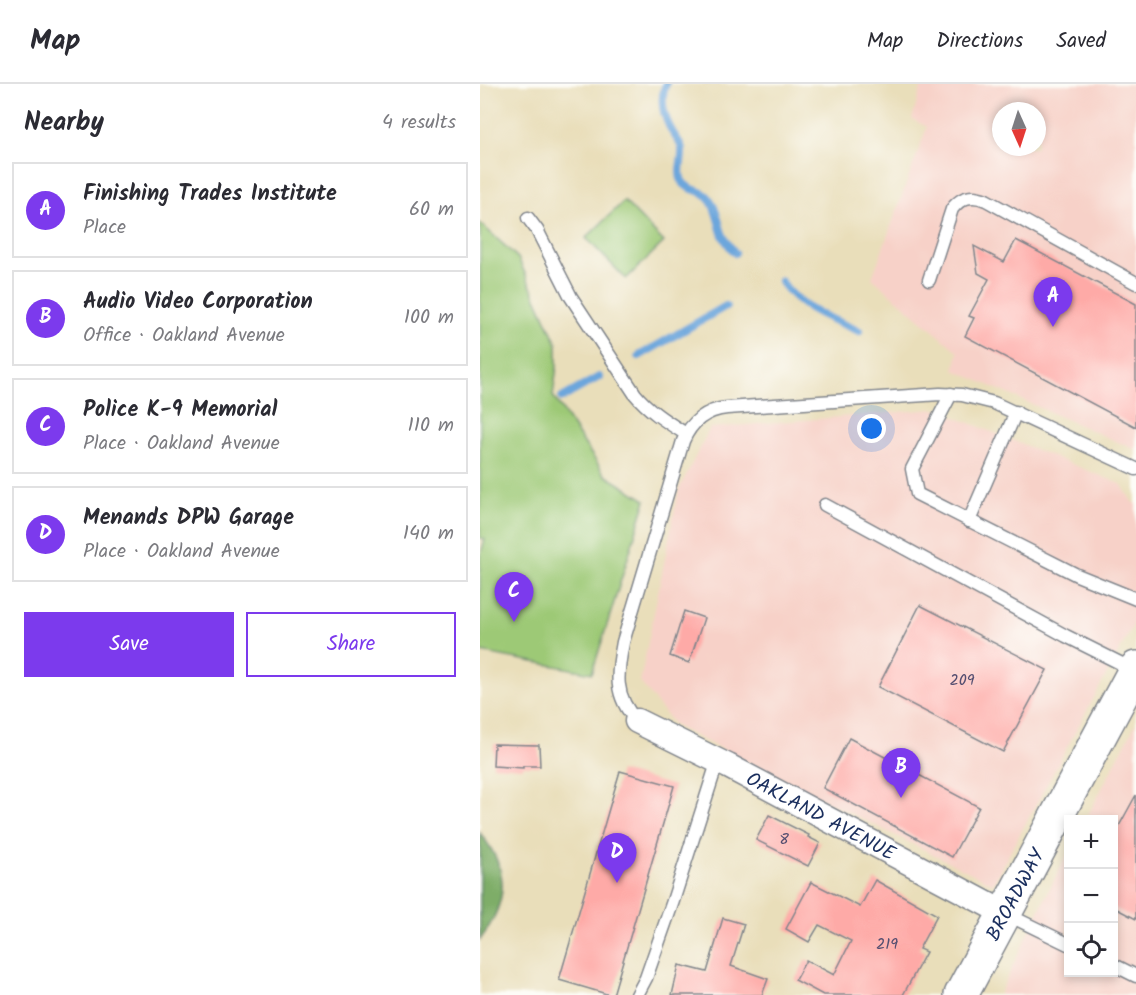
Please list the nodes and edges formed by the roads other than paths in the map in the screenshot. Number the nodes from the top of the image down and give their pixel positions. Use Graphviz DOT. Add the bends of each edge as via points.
graph roads {
  1 [pos="528,218"];
  2 [pos="929,280"];
  3 [pos="1136,283"];
  4 [pos="951,394"];
  5 [pos="1016,412"];
  6 [pos="686,434"];
  7 [pos="1136,469"];
  8 [pos="825,505"];
  9 [pos="969,521"];
  10 [pos="1136,599"];
  11 [pos="1135,669"];
  12 [pos="637,721"];
  13 [pos="718,760"];
  14 [pos="1005,913"];
  15 [pos="1064,942"];
  16 [pos="1118,967"];
  17 [pos="1136,976"];
  18 [pos="638,995"];
  19 [pos="961,995"];
  1 -- 6 [label="lane" via="571,297 634,394"];
  2 -- 3 [label="lane" via="952,209 964,198 976,196"];
  4 -- 5 [label="lane" via="984,399"];
  4 -- 6 [label="lane" via="720,409 694,422"];
  4 -- 9 [label="lane" via="912,469 917,494"];
  5 -- 7 [label="lane"];
  5 -- 9 [label="lane"];
  6 -- 12 [label="lane" via="618,664 622,698"];
  8 -- 11 [label="lane" via="1066,636"];
  9 -- 10 [label="lane" via="1077,575"];
  11 -- 14 [label="main road, BROADWAY"];
  12 -- 13 [label="street, OAKLAND AVENUE"];
  13 -- 14 [label="street, OAKLAND AVENUE"];
  13 -- 18 [label="lane"];
  14 -- 15 [label="lane"];
  14 -- 19 [label="main road, BROADWAY"];
  16 -- 17 [label="lane"];
}
